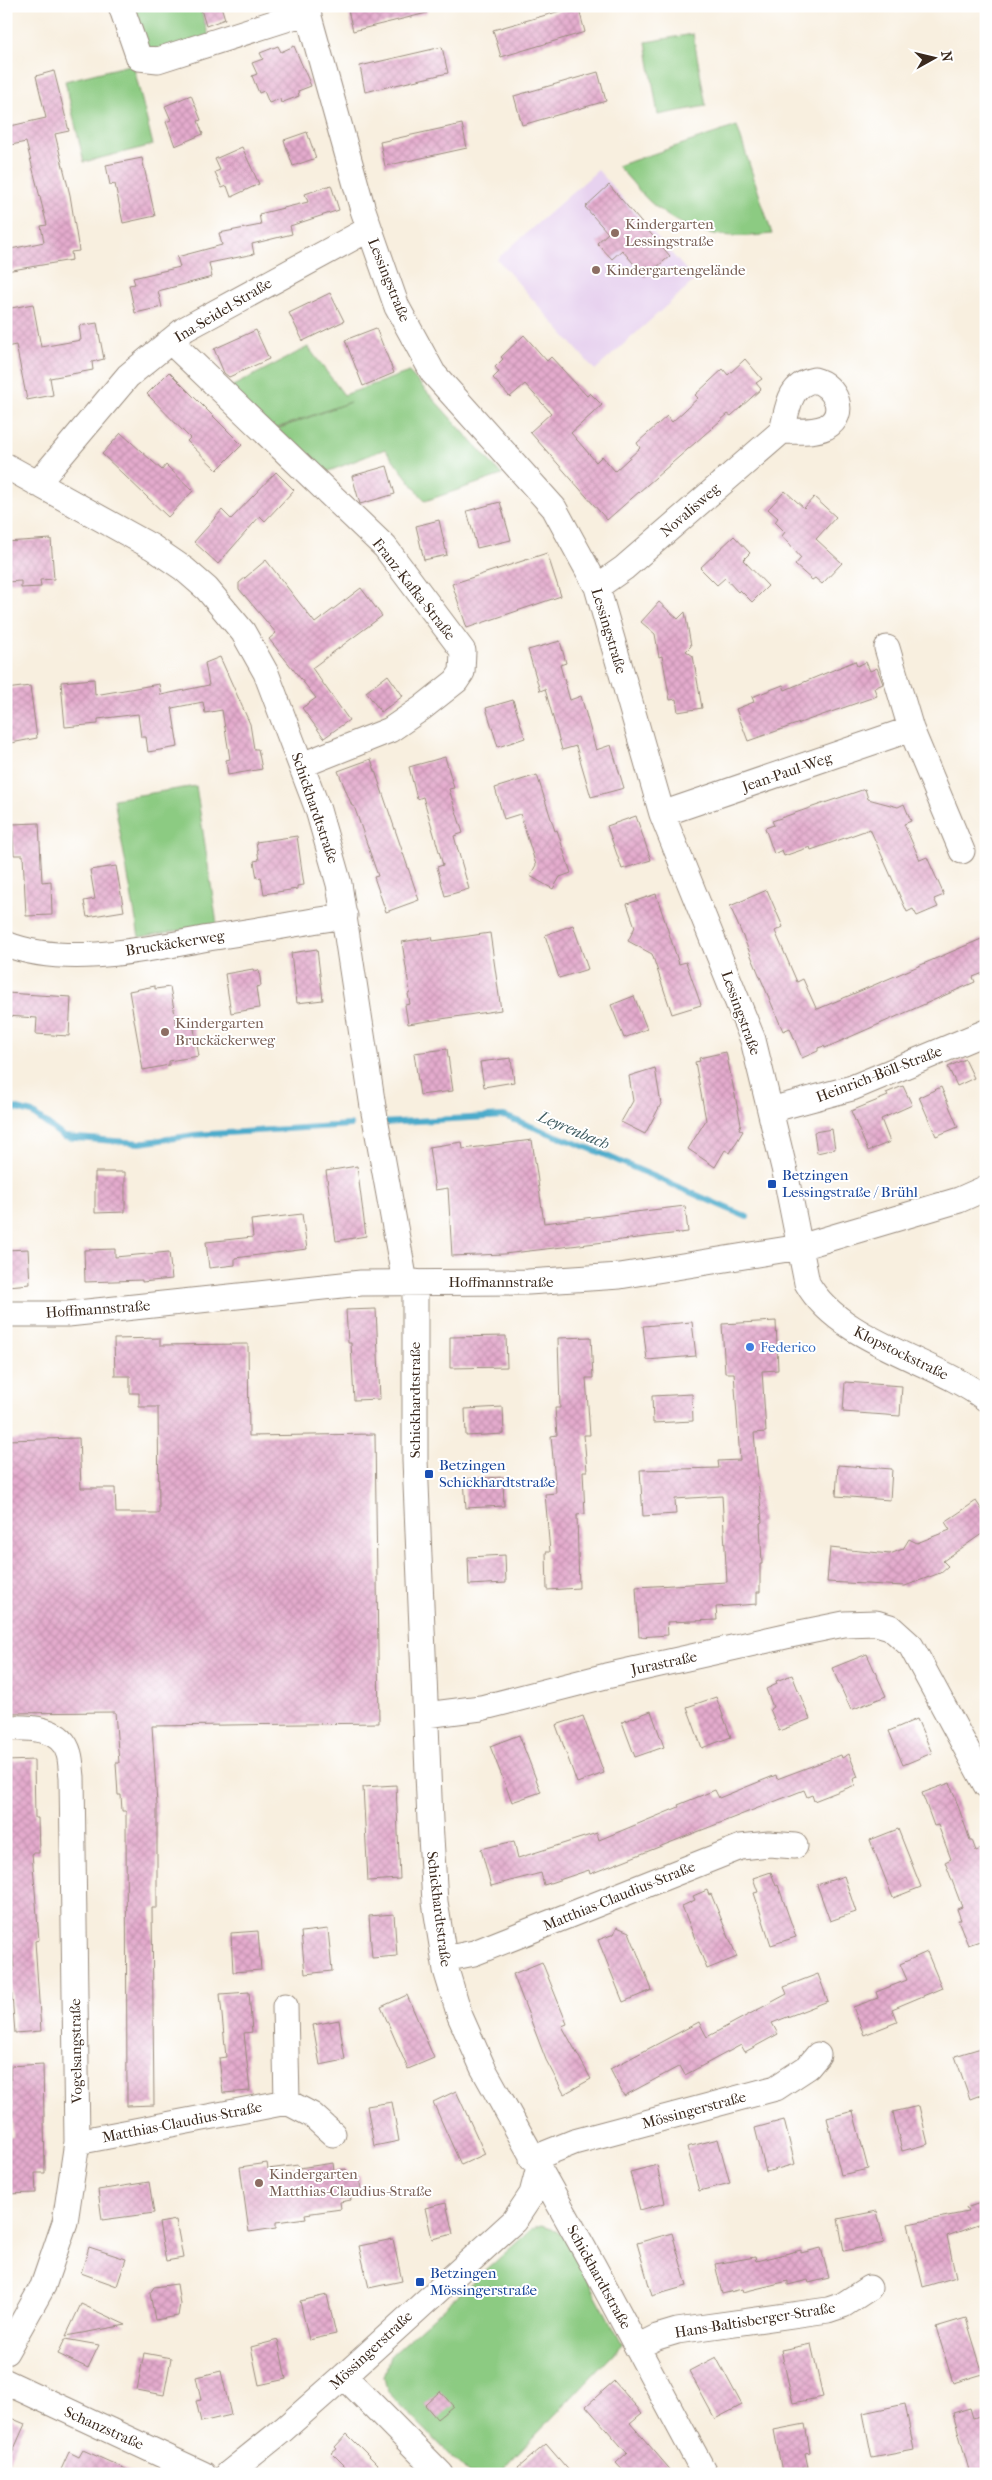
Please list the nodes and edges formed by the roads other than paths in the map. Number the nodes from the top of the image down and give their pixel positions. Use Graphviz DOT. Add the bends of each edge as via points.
graph roads {
  1 [pos="121,6"];
  2 [pos="307,9"];
  3 [pos="369,229"];
  4 [pos="170,341"];
  5 [pos="782,431"];
  6 [pos="6,466"];
  7 [pos="37,484"];
  8 [pos="597,587"];
  9 [pos="887,648"];
  10 [pos="911,729"];
  11 [pos="302,765"];
  12 [pos="662,814"];
  13 [pos="962,851"];
  14 [pos="344,916"];
  15 [pos="6,944"];
  16 [pos="986,1032"];
  17 [pos="770,1110"];
  18 [pos="986,1188"];
  19 [pos="800,1247"];
  20 [pos="410,1282"];
  21 [pos="6,1314"];
  22 [pos="986,1400"];
  23 [pos="426,1715"];
  24 [pos="6,1728"];
  25 [pos="986,1785"];
  26 [pos="795,1846"];
  27 [pos="444,1960"];
  28 [pos="285,2006"];
  29 [pos="818,2055"];
  30 [pos="288,2102"];
  31 [pos="333,2134"];
  32 [pos="77,2142"];
  33 [pos="535,2165"];
  34 [pos="869,2288"];
  35 [pos="637,2346"];
  36 [pos="6,2352"];
  37 [pos="344,2376"];
  38 [pos="6,2382"];
  39 [pos="175,2467"];
  40 [pos="202,2474"];
  41 [pos="228,2474"];
  42 [pos="441,2474"];
  43 [pos="705,2474"];
  1 -- 2 [label="street" via="140,58 158,60"];
  2 -- 3 [label="street, Lessingstraße"];
  3 -- 4 [label="street, Ina-Seidel-Straße" via="212,313"];
  3 -- 8 [label="street, Lessingstraße" via="397,307 433,373 554,508"];
  4 -- 7 [label="street, Ina-Seidel-Straße" via="128,376"];
  4 -- 11 [label="street, Franz-Kafka-Straße" via="385,547 463,651 462,672 456,681 422,708 390,730"];
  5 -- 8 [label="street, Novalisweg" via="624,568"];
  6 -- 7 [label="street, Schickhardtstraße"];
  7 -- 11 [label="street, Schickhardtstraße" via="152,547 207,589 243,632 266,673"];
  8 -- 12 [label="street, Lessingstraße"];
  9 -- 10 [label="street"];
  10 -- 12 [label="street, Jean-Paul-Weg"];
  10 -- 13 [label="street"];
  11 -- 14 [label="street, Schickhardtstraße" via="331,849"];
  12 -- 17 [label="street, Lessingstraße" via="753,1040"];
  14 -- 15 [label="street, Bruckäckerweg" via="102,954 44,953"];
  14 -- 20 [label="street, Schickhardtstraße" via="373,1107"];
  16 -- 17 [label="street, Heinrich-Böll-Straße" via="852,1088"];
  17 -- 19 [label="street, Lessingstraße"];
  18 -- 19 [label="street, Hoffmannstraße" via="959,1200"];
  19 -- 20 [label="street, Hoffmannstraße" via="587,1280"];
  19 -- 22 [label="street, Klopstockstraße" via="807,1283 815,1296 848,1327 943,1373"];
  20 -- 21 [label="street, Hoffmannstraße" via="361,1283 68,1314"];
  20 -- 23 [label="street, Schickhardtstraße"];
  23 -- 25 [label="street, Jurastraße" via="481,1708 606,1676 844,1624 876,1624 890,1627 912,1646"];
  23 -- 27 [label="street, Schickhardtstraße" via="432,1863"];
  24 -- 32 [label="street, Vogelsangstraße" via="28,1727 46,1731 60,1739 69,1752"];
  26 -- 27 [label="street, Matthias-Claudius-Straße" via="741,1847 508,1940"];
  27 -- 33 [label="street, Schickhardtstraße" via="468,2037"];
  28 -- 30 [label="street"];
  29 -- 33 [label="street, Mössingerstraße" via="808,2067 776,2088 574,2142"];
  30 -- 31 [label="street" via="312,2115"];
  30 -- 32 [label="street, Matthias-Claudius-Straße"];
  32 -- 36 [label="street, Vogelsangstraße" via="65,2222 43,2286"];
  33 -- 35 [label="street, Schickhardtstraße"];
  33 -- 37 [label="street, Mössingerstraße" via="532,2194 514,2221"];
  34 -- 35 [label="street, Hans-Baltisberger-Straße" via="843,2305 828,2310 676,2331"];
  35 -- 43 [label="street, Schickhardtstraße"];
  37 -- 41 [label="street, Mössingerstraße"];
  37 -- 42 [label="street"];
  38 -- 39 [label="street, Schanzstraße"];
  39 -- 40 [label="street, Schanzstraße"];
}
